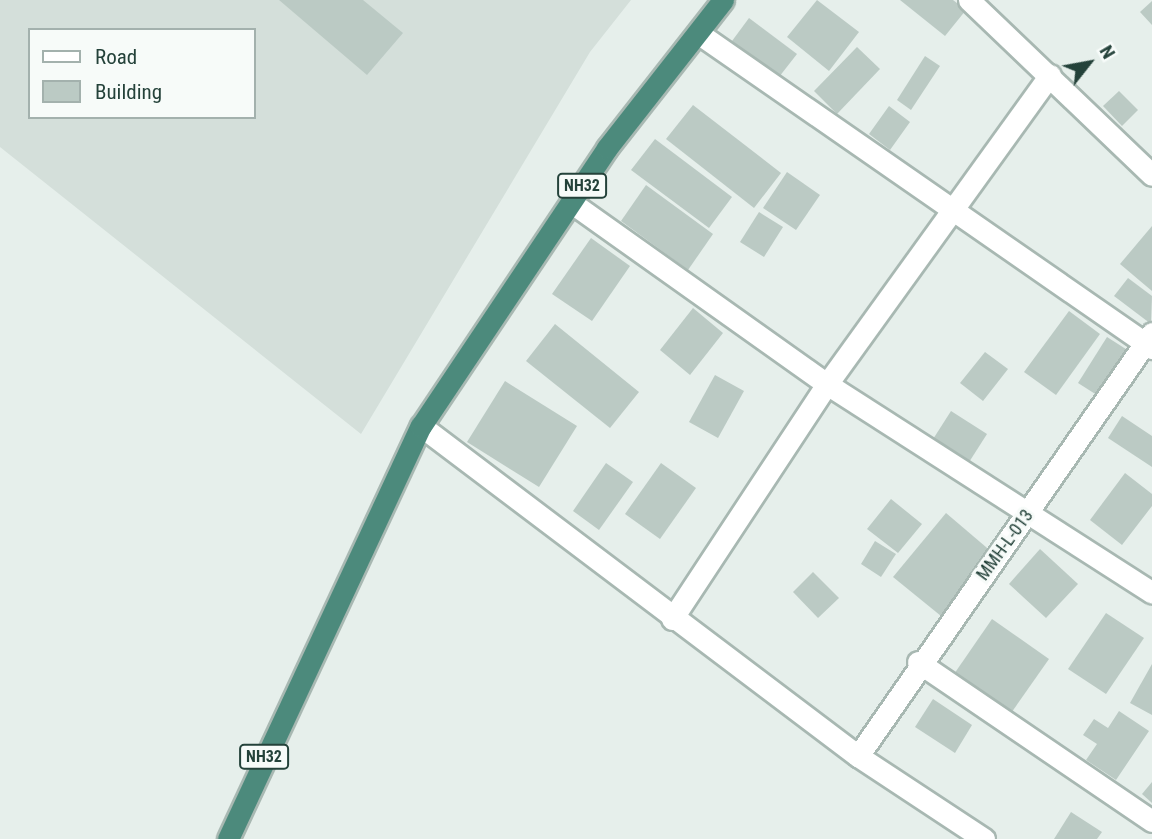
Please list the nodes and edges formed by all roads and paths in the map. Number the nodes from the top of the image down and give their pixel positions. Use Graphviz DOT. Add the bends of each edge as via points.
graph roads {
  1 [pos="723,0"];
  2 [pos="969,0"];
  3 [pos="698,33"];
  4 [pos="1050,75"];
  5 [pos="1152,175"];
  6 [pos="572,203"];
  7 [pos="955,209"];
  8 [pos="1150,341"];
  9 [pos="827,384"];
  10 [pos="421,426"];
  11 [pos="1029,513"];
  12 [pos="1152,593"];
  13 [pos="672,619"];
  14 [pos="918,662"];
  15 [pos="858,756"];
  16 [pos="1152,821"];
  17 [pos="228,839"];
  18 [pos="984,839"];
  1 -- 3 [label="highway, NH32"];
  2 -- 4 [label="street"];
  3 -- 6 [label="highway, NH32"];
  3 -- 7 [label="street"];
  4 -- 5 [label="street"];
  4 -- 7 [label="street"];
  6 -- 9 [label="street"];
  6 -- 10 [label="highway, NH32"];
  7 -- 8 [label="street"];
  7 -- 9 [label="street"];
  8 -- 11 [label="street, MMH-L-013"];
  9 -- 11 [label="street"];
  9 -- 13 [label="street"];
  10 -- 13 [label="street"];
  10 -- 17 [label="highway, NH32"];
  11 -- 12 [label="street"];
  11 -- 14 [label="street, MMH-L-013"];
  13 -- 15 [label="street"];
  14 -- 15 [label="street, MMH-L-013"];
  14 -- 16 [label="street"];
  15 -- 18 [label="street"];
}
